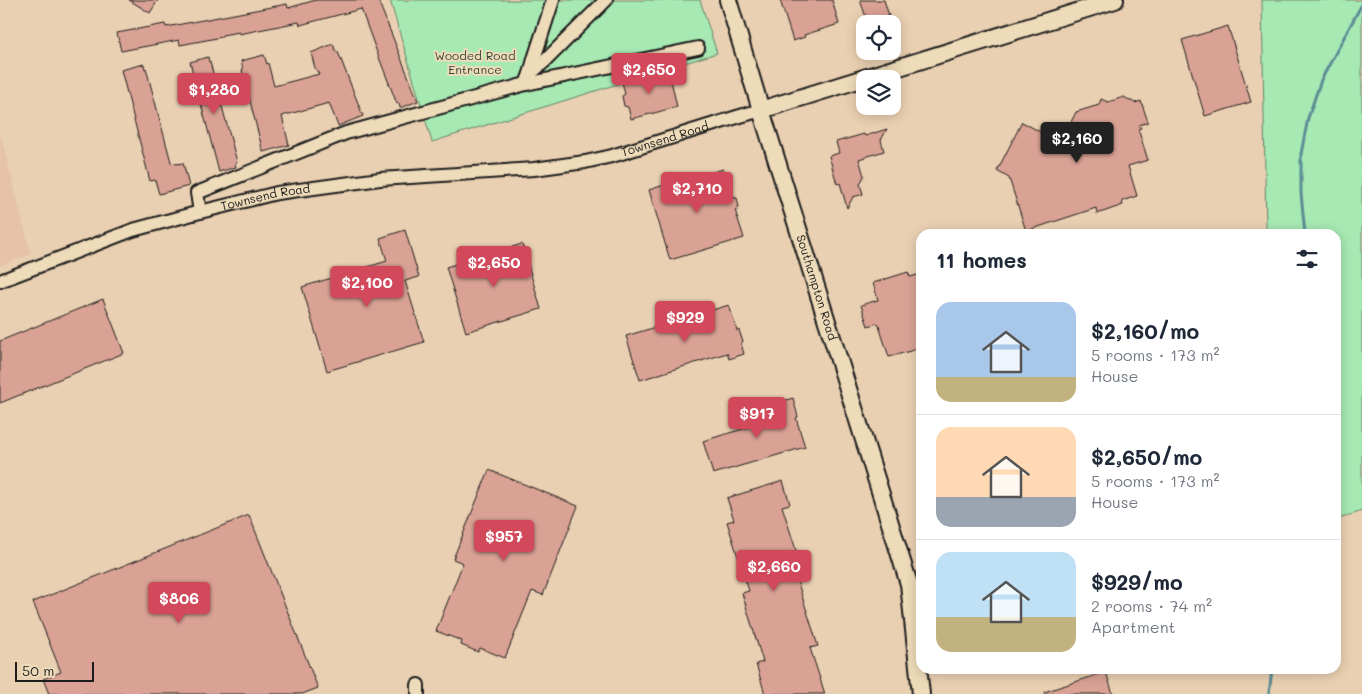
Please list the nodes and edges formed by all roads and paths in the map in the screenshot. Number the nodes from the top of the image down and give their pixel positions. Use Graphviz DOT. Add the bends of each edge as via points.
graph roads {
  1 [pos="553,0"];
  2 [pos="606,0"];
  3 [pos="728,0"];
  4 [pos="1115,0"];
  5 [pos="698,48"];
  6 [pos="528,79"];
  7 [pos="761,110"];
  8 [pos="200,212"];
  9 [pos="0,281"];
  10 [pos="916,648"];
  11 [pos="919,674"];
  12 [pos="921,694"];
  1 -- 6 [label="street"];
  2 -- 6 [label="street"];
  3 -- 7 [label="street, Southampton Road"];
  4 -- 7 [label="street, Townsend Road"];
  5 -- 6 [label="street, Townsend Road"];
  6 -- 8 [label="street, Townsend Road" via="338,136 197,193"];
  7 -- 8 [label="street, Townsend Road" via="585,162 534,169 380,179 277,193"];
  7 -- 10 [label="street, Southampton Road" via="909,584"];
  8 -- 9 [label="street, Townsend Road" via="132,230"];
  11 -- 12 [label="street, Southampton Road"];
}
